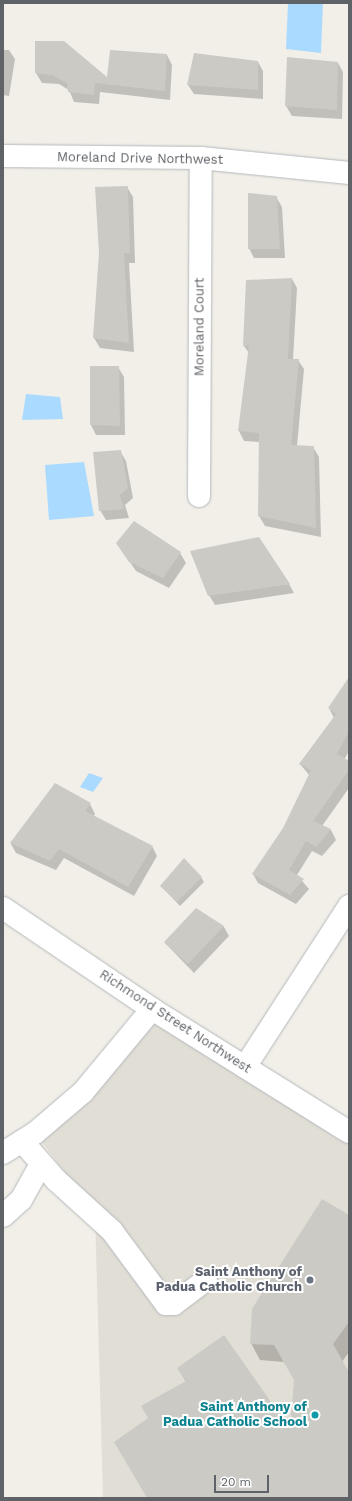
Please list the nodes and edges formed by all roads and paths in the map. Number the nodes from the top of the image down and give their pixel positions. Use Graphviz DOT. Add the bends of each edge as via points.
graph roads {
  1 [pos="3,156"];
  2 [pos="201,158"];
  3 [pos="349,173"];
  4 [pos="199,496"];
  5 [pos="349,906"];
  6 [pos="3,908"];
  7 [pos="152,1009"];
  8 [pos="245,1067"];
  9 [pos="349,1132"];
  10 [pos="22,1141"];
  11 [pos="3,1153"];
  12 [pos="41,1164"];
  13 [pos="3,1216"];
  14 [pos="206,1280"];
  1 -- 2 [label="street, Moreland Drive Northwest"];
  2 -- 3 [label="street, Moreland Drive Northwest"];
  2 -- 4 [label="street, Moreland Court"];
  5 -- 8 [label="street"];
  6 -- 7 [label="street, Richmond Street Northwest"];
  7 -- 8 [label="street, Richmond Street Northwest"];
  7 -- 10 [label="street" via="83,1092"];
  8 -- 9 [label="street, Richmond Street Northwest"];
  10 -- 11 [label="street"];
  10 -- 12 [label="street"];
  12 -- 13 [label="street" via="21,1200"];
  12 -- 14 [label="street" via="112,1231 166,1304 174,1304"];
}
